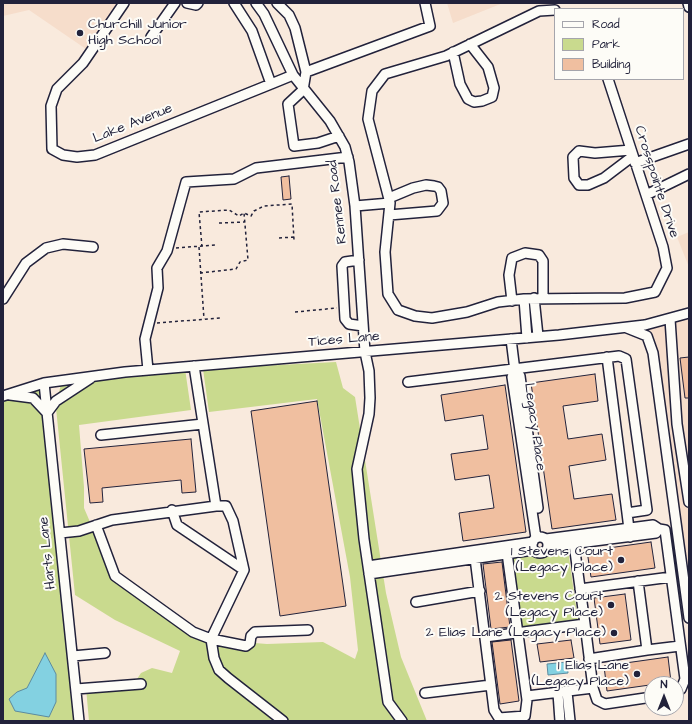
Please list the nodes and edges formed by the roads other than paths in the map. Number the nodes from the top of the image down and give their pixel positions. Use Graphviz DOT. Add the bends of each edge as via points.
graph roads {
  1 [pos="124,3"];
  2 [pos="175,3"];
  3 [pos="187,3"];
  4 [pos="198,3"];
  5 [pos="234,3"];
  6 [pos="256,3"];
  7 [pos="277,3"];
  8 [pos="425,3"];
  9 [pos="688,3"];
  10 [pos="689,7"];
  11 [pos="554,10"];
  12 [pos="151,37"];
  13 [pos="470,44"];
  14 [pos="453,52"];
  15 [pos="306,72"];
  16 [pos="292,75"];
  17 [pos="608,80"];
  18 [pos="271,84"];
  19 [pos="303,90"];
  20 [pos="339,136"];
  21 [pos="689,144"];
  22 [pos="633,156"];
  23 [pos="348,157"];
  24 [pos="689,174"];
  25 [pos="646,195"];
  26 [pos="389,200"];
  27 [pos="355,206"];
  28 [pos="389,215"];
  29 [pos="93,247"];
  30 [pos="358,260"];
  31 [pos="3,298"];
  32 [pos="524,299"];
  33 [pos="539,299"];
  34 [pos="512,301"];
  35 [pos="689,313"];
  36 [pos="670,319"];
  37 [pos="363,326"];
  38 [pos="627,328"];
  39 [pos="538,336"];
  40 [pos="527,338"];
  41 [pos="511,339"];
  42 [pos="365,352"];
  43 [pos="607,357"];
  44 [pos="194,366"];
  45 [pos="148,370"];
  46 [pos="515,370"];
  47 [pos="96,375"];
  48 [pos="408,382"];
  49 [pos="44,383"];
  50 [pos="5,396"];
  51 [pos="47,413"];
  52 [pos="203,424"];
  53 [pos="101,435"];
  54 [pos="689,502"];
  55 [pos="216,506"];
  56 [pos="172,510"];
  57 [pos="627,513"];
  58 [pos="96,526"];
  59 [pos="630,532"];
  60 [pos="60,533"];
  61 [pos="540,542"];
  62 [pos="574,544"];
  63 [pos="506,554"];
  64 [pos="463,556"];
  65 [pos="475,558"];
  66 [pos="244,570"];
  67 [pos="369,570"];
  68 [pos="671,577"];
  69 [pos="638,581"];
  70 [pos="580,589"];
  71 [pos="480,591"];
  72 [pos="416,602"];
  73 [pos="689,618"];
  74 [pos="585,624"];
  75 [pos="308,630"];
  76 [pos="518,633"];
  77 [pos="485,637"];
  78 [pos="211,639"];
  79 [pos="680,646"];
  80 [pos="647,650"];
  81 [pos="105,653"];
  82 [pos="73,656"];
  83 [pos="589,659"];
  84 [pos="684,682"];
  85 [pos="141,684"];
  86 [pos="491,685"];
  87 [pos="593,688"];
  88 [pos="76,689"];
  89 [pos="562,692"];
  90 [pos="425,693"];
  91 [pos="527,696"];
  92 [pos="644,698"];
  93 [pos="79,721"];
  94 [pos="283,721"];
  95 [pos="402,721"];
  96 [pos="560,721"];
  97 [pos="570,721"];
  1 -- 18 [label="street, Lake Avenue" via="83,64 57,89 51,106 52,149 70,156 95,155"];
  2 -- 12 [label="street"];
  3 -- 4 [label="street"];
  5 -- 18 [label="street" via="252,31"];
  6 -- 16 [label="street, Rennee Road" via="264,14"];
  7 -- 15 [label="street" via="289,15 295,28"];
  8 -- 15 [label="street" via="430,26"];
  9 -- 10 [label="street"];
  11 -- 13 [label="street, Crosspointe Drive" via="539,11"];
  13 -- 14 [label="street, Crosspointe Drive"];
  13 -- 14 [label="street" via="488,67 494,88 492,97 474,102 468,99 460,84"];
  14 -- 26 [label="street, Crosspointe Drive" via="385,74 372,91 368,119"];
  15 -- 19 [label="street"];
  16 -- 18 [label="street, Lake Avenue"];
  16 -- 19 [label="street, Rennee Road"];
  17 -- 22 [label="street, Crosspointe Drive"];
  19 -- 20 [label="street, Rennee Road" via="319,106"];
  19 -- 20 [label="street" via="288,104 294,146"];
  20 -- 23 [label="street, Rennee Road"];
  21 -- 22 [label="street"];
  22 -- 22 [label="street" via="579,151 573,157 574,178 579,185 588,185 604,178"];
  22 -- 25 [label="street, Crosspointe Drive"];
  23 -- 27 [label="street, Rennee Road"];
  23 -- 45 [label="street" via="256,168 234,179 186,182 168,247 157,268 158,288 145,339"];
  24 -- 25 [label="street"];
  25 -- 33 [label="street, Crosspointe Drive" via="667,268 655,292 625,298"];
  26 -- 27 [label="street"];
  26 -- 28 [label="street, Crosspointe Drive"];
  26 -- 28 [label="street" via="413,188 426,185 438,187 443,203 437,212"];
  27 -- 30 [label="street, Rennee Road"];
  28 -- 34 [label="street, Crosspointe Drive" via="385,252 388,294 398,310 432,318"];
  29 -- 31 [label="street" via="63,244 46,248 26,263"];
  30 -- 37 [label="street, Rennee Road"];
  30 -- 37 [label="street" via="342,264 345,319 347,323"];
  32 -- 33 [label="street, Crosspointe Drive"];
  32 -- 34 [label="street, Crosspointe Drive"];
  32 -- 40 [label="street"];
  33 -- 34 [label="street" via="543,261 539,255 525,253 512,258 509,275"];
  33 -- 39 [label="street"];
  35 -- 36 [label="street, Tices Lane"];
  36 -- 38 [label="street, Tices Lane"];
  36 -- 54 [label="street" via="678,424"];
  37 -- 42 [label="street, Rennee Road"];
  38 -- 39 [label="street, Tices Lane"];
  38 -- 73 [label="street" via="647,336 653,353"];
  39 -- 40 [label="street, Tices Lane"];
  40 -- 41 [label="street, Tices Lane"];
  41 -- 42 [label="street, Tices Lane"];
  41 -- 46 [label="street, Legacy Place"];
  42 -- 44 [label="street, Tices Lane"];
  42 -- 67 [label="street, Rennee Road" via="369,371 370,406 357,468"];
  43 -- 46 [label="street"];
  43 -- 57 [label="street"];
  43 -- 57 [label="street" via="619,356 626,359 647,510"];
  44 -- 45 [label="street, Tices Lane"];
  44 -- 52 [label="street"];
  45 -- 47 [label="street, Tices Lane"];
  46 -- 48 [label="street"];
  46 -- 61 [label="street, Legacy Place" via="520,376"];
  47 -- 49 [label="street, Tices Lane"];
  47 -- 51 [label="street" via="56,401"];
  49 -- 50 [label="street, Tices Lane"];
  49 -- 51 [label="street, Harts Lane"];
  50 -- 51 [label="street" via="34,398"];
  51 -- 60 [label="street, Harts Lane"];
  52 -- 53 [label="street"];
  52 -- 55 [label="street"];
  55 -- 56 [label="street"];
  55 -- 66 [label="street" via="226,506 234,521"];
  56 -- 58 [label="street" via="112,520"];
  56 -- 66 [label="street" via="177,525"];
  57 -- 59 [label="street"];
  58 -- 60 [label="street"];
  58 -- 78 [label="street" via="115,576 193,632"];
  59 -- 61 [label="street"];
  59 -- 62 [label="street"];
  59 -- 68 [label="street" via="656,533 659,529 665,530"];
  60 -- 82 [label="street, Harts Lane"];
  61 -- 62 [label="street"];
  61 -- 63 [label="street"];
  61 -- 64 [label="street"];
  62 -- 70 [label="street"];
  63 -- 65 [label="street"];
  63 -- 76 [label="street"];
  64 -- 65 [label="street"];
  64 -- 67 [label="street"];
  65 -- 71 [label="street"];
  66 -- 78 [label="street"];
  67 -- 95 [label="street, Rennee Road" via="388,702"];
  68 -- 69 [label="street"];
  68 -- 79 [label="street"];
  69 -- 70 [label="street"];
  69 -- 80 [label="street"];
  70 -- 74 [label="street"];
  71 -- 72 [label="street"];
  71 -- 77 [label="street"];
  74 -- 76 [label="street"];
  74 -- 83 [label="street"];
  75 -- 78 [label="street" via="255,632 250,636 250,643 246,646"];
  76 -- 77 [label="street"];
  76 -- 91 [label="street"];
  77 -- 86 [label="street"];
  78 -- 94 [label="street" via="219,670"];
  79 -- 80 [label="street"];
  79 -- 84 [label="street"];
  80 -- 83 [label="street"];
  81 -- 82 [label="street"];
  82 -- 88 [label="street, Harts Lane"];
  83 -- 87 [label="street"];
  85 -- 88 [label="street"];
  86 -- 90 [label="street"];
  86 -- 91 [label="street" via="494,710 499,718 525,716"];
  87 -- 89 [label="street"];
  87 -- 92 [label="street" via="597,700 605,704"];
  88 -- 93 [label="street, Harts Lane"];
  89 -- 91 [label="street"];
  89 -- 96 [label="street"];
  89 -- 97 [label="street"];
}
